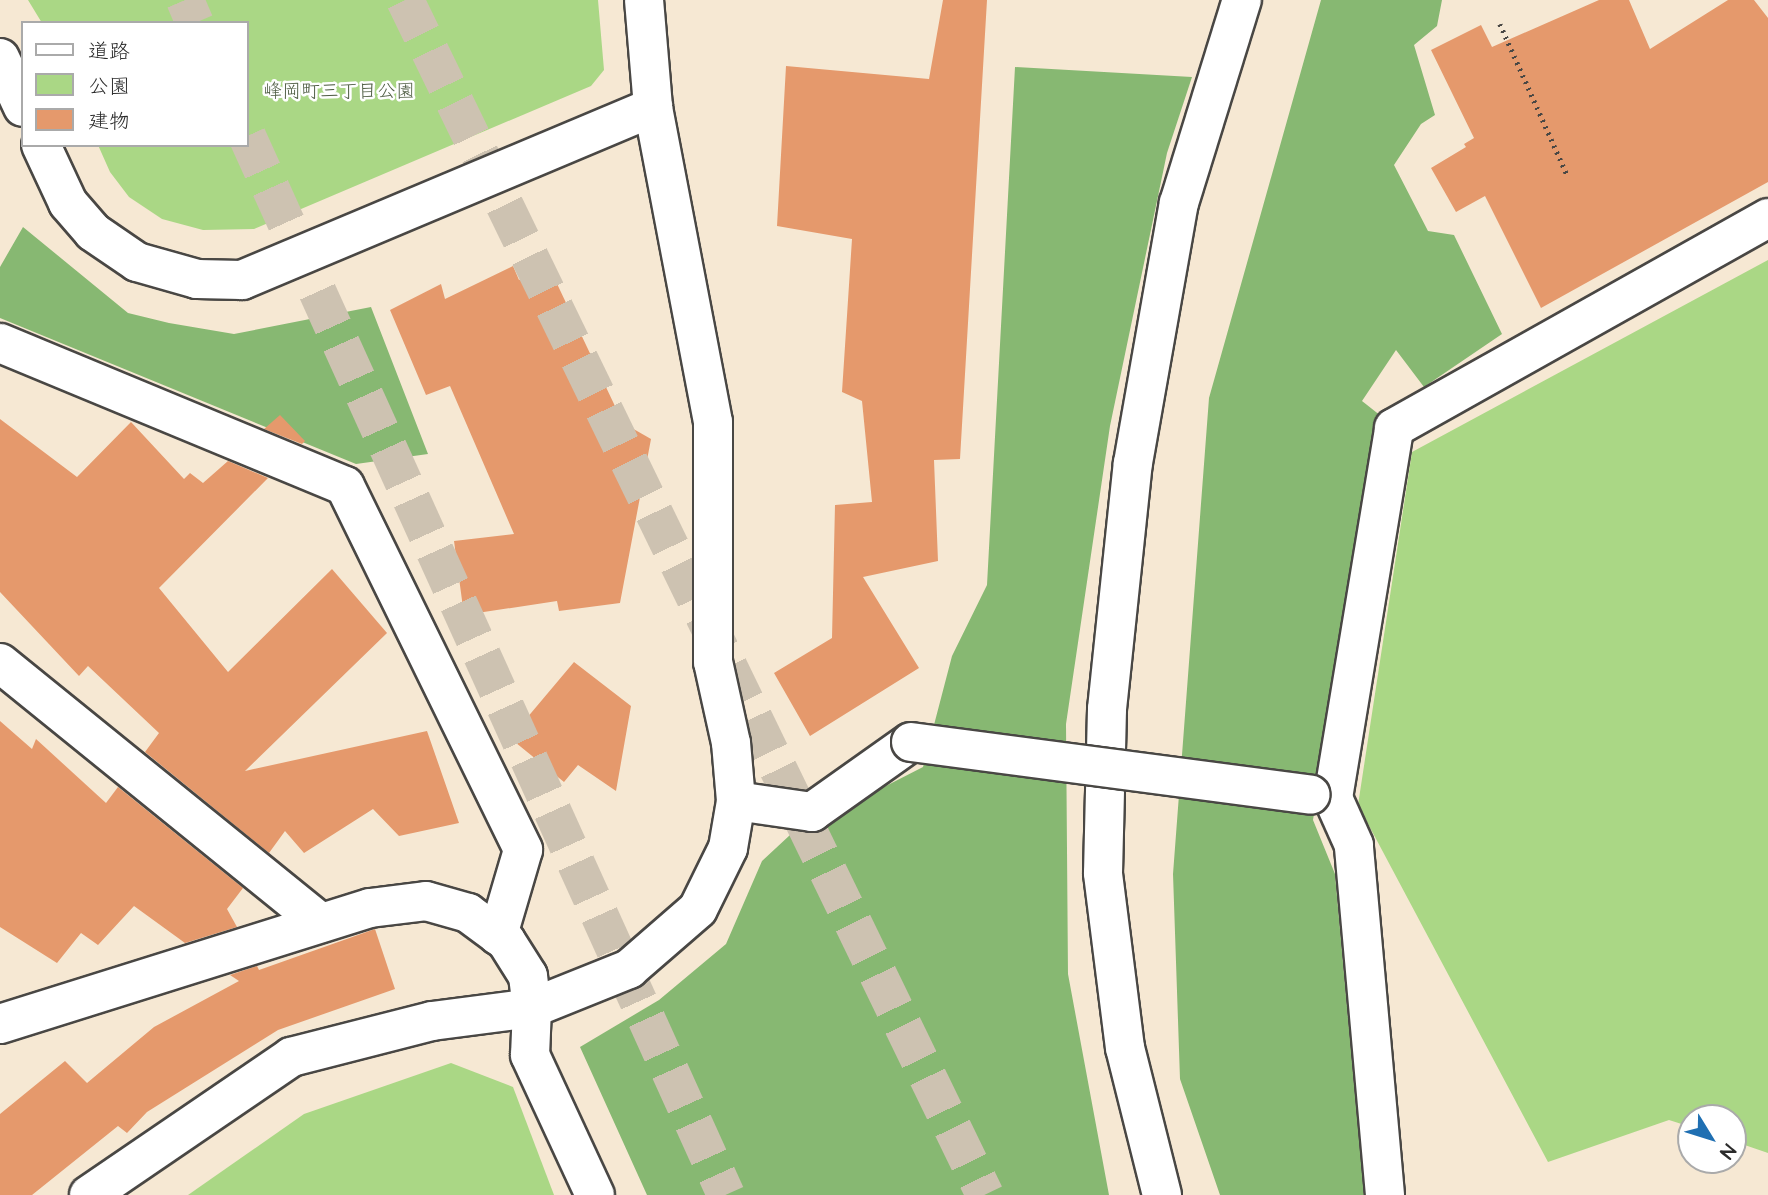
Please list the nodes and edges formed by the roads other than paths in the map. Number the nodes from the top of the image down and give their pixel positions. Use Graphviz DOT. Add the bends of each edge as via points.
graph roads {
  1 [pos="644,0"];
  2 [pos="1242,0"];
  3 [pos="0,58"];
  4 [pos="21,103"];
  5 [pos="653,107"];
  6 [pos="42,147"];
  7 [pos="1768,218"];
  8 [pos="0,343"];
  9 [pos="0,663"];
  10 [pos="1322,797"];
  11 [pos="736,801"];
  12 [pos="321,923"];
  13 [pos="498,935"];
  14 [pos="532,1008"];
  15 [pos="0,1024"];
  16 [pos="89,1195"];
  17 [pos="594,1195"];
  18 [pos="1163,1195"];
  19 [pos="1385,1195"];
  1 -- 5 [label="street"];
  2 -- 18 [label="street" via="1179,203 1133,463 1107,709 1103,873 1125,1048"];
  3 -- 4 [label="street"];
  5 -- 6 [label="street" via="242,280 197,279 137,262 93,232 68,203"];
  5 -- 11 [label="street" via="713,422 713,662 731,743"];
  7 -- 10 [label="street" via="1394,428"];
  8 -- 13 [label="street" via="345,486 523,850"];
  9 -- 12 [label="street"];
  10 -- 11 [label="street, bridge" via="911,742 812,812"];
  10 -- 19 [label="street" via="1354,845"];
  11 -- 14 [label="street" via="727,848 698,909 629,969"];
  12 -- 13 [label="street" via="370,908 426,901 468,913"];
  12 -- 15 [label="street"];
  13 -- 14 [label="street" via="506,940 528,976"];
  14 -- 16 [label="street" via="432,1021 291,1057"];
  14 -- 17 [label="street" via="530,1055"];
}
